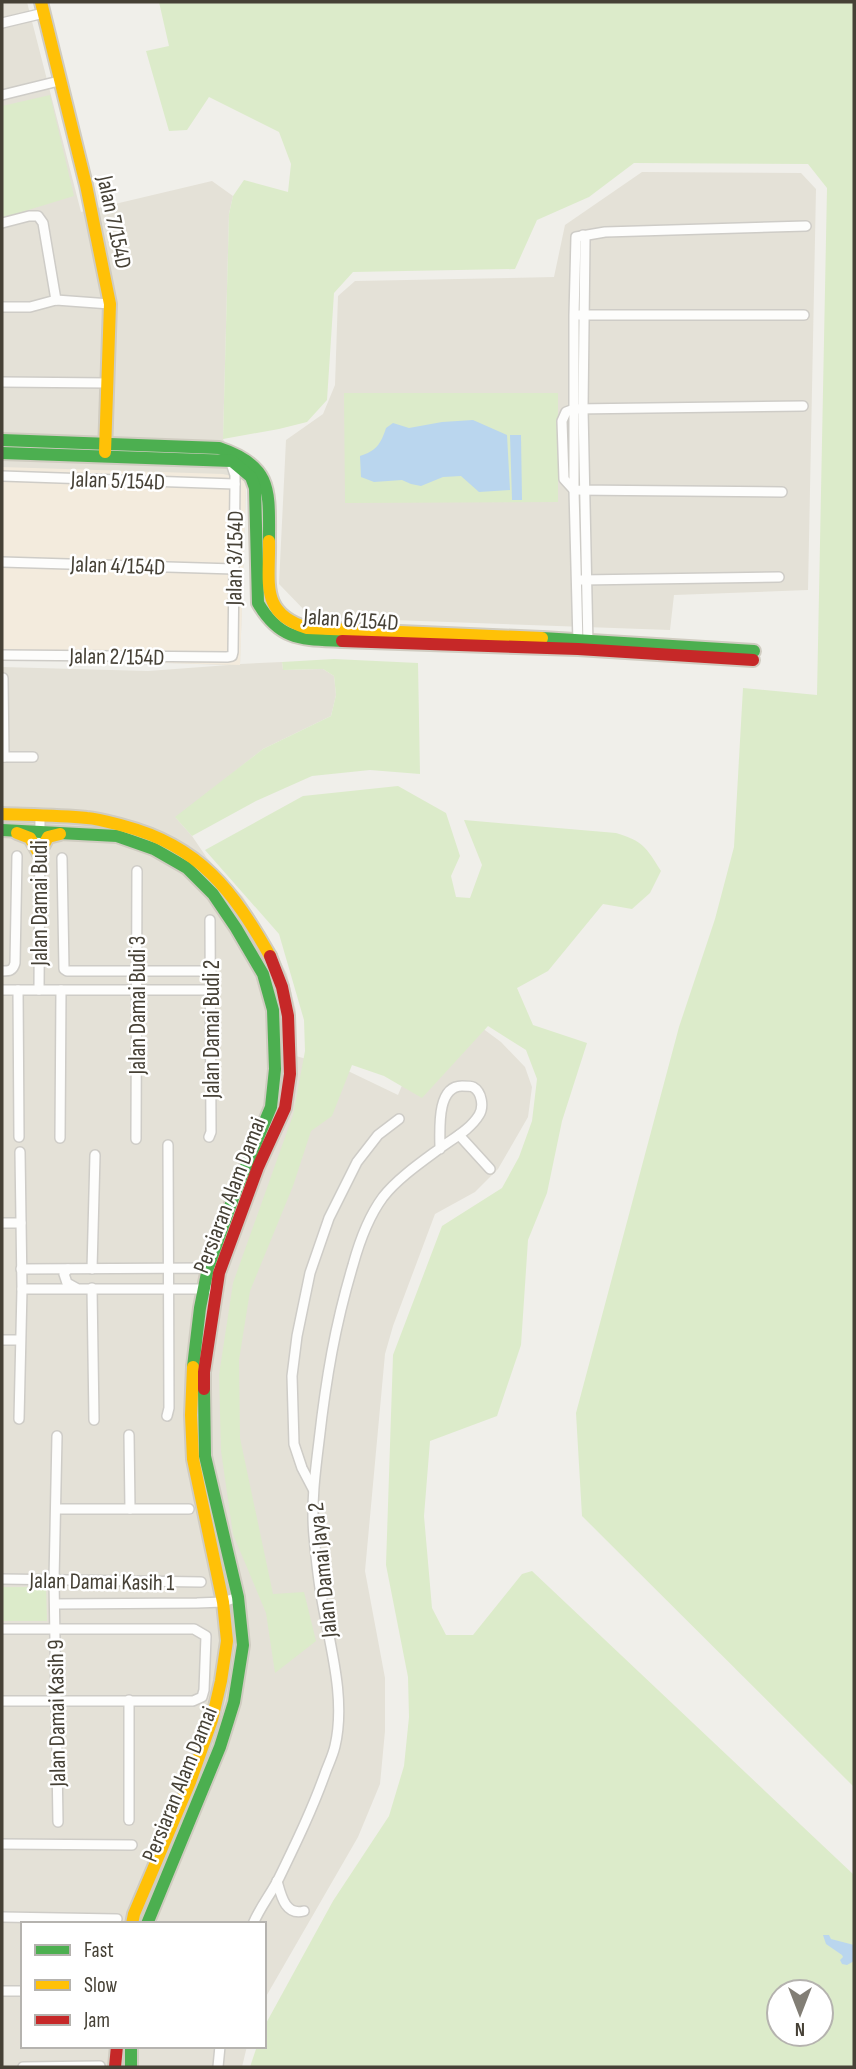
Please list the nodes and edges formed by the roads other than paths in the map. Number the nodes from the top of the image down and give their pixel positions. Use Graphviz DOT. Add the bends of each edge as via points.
graph roads {
  1 [pos="42,7"];
  2 [pos="2,23"];
  3 [pos="59,81"];
  4 [pos="2,95"];
  5 [pos="2,223"];
  6 [pos="806,226"];
  7 [pos="56,300"];
  8 [pos="110,304"];
  9 [pos="2,307"];
  10 [pos="579,314"];
  11 [pos="804,316"];
  12 [pos="2,382"];
  13 [pos="108,383"];
  14 [pos="803,406"];
  15 [pos="578,410"];
  16 [pos="2,440"];
  17 [pos="106,444"];
  18 [pos="219,448"];
  19 [pos="2,453"];
  20 [pos="232,461"];
  21 [pos="2,477"];
  22 [pos="235,484"];
  23 [pos="574,490"];
  24 [pos="584,490"];
  25 [pos="782,492"];
  26 [pos="2,562"];
  27 [pos="234,569"];
  28 [pos="779,577"];
  29 [pos="581,580"];
  30 [pos="583,645"];
  31 [pos="2,654"];
  32 [pos="232,656"];
  33 [pos="754,656"];
  34 [pos="4,678"];
  35 [pos="3,757"];
  36 [pos="33,757"];
  37 [pos="2,814"];
  38 [pos="40,816"];
  39 [pos="8,831"];
  40 [pos="39,832"];
  41 [pos="64,833"];
  42 [pos="39,854"];
  43 [pos="17,856"];
  44 [pos="62,858"];
  45 [pos="137,871"];
  46 [pos="210,920"];
  47 [pos="2,971"];
  48 [pos="137,971"];
  49 [pos="211,971"];
  50 [pos="137,989"];
  51 [pos="2,990"];
  52 [pos="18,990"];
  53 [pos="39,990"];
  54 [pos="61,990"];
  55 [pos="211,990"];
  56 [pos="290,1037"];
  57 [pos="275,1038"];
  58 [pos="399,1119"];
  59 [pos="458,1136"];
  60 [pos="19,1137"];
  61 [pos="209,1137"];
  62 [pos="60,1138"];
  63 [pos="136,1139"];
  64 [pos="169,1145"];
  65 [pos="440,1149"];
  66 [pos="20,1152"];
  67 [pos="95,1155"];
  68 [pos="491,1169"];
  69 [pos="2,1223"];
  70 [pos="21,1223"];
  71 [pos="168,1268"];
  72 [pos="22,1269"];
  73 [pos="68,1269"];
  74 [pos="92,1269"];
  75 [pos="214,1271"];
  76 [pos="169,1288"];
  77 [pos="22,1289"];
  78 [pos="78,1289"];
  79 [pos="92,1289"];
  80 [pos="209,1289"];
  81 [pos="2,1340"];
  82 [pos="19,1340"];
  83 [pos="167,1416"];
  84 [pos="19,1419"];
  85 [pos="94,1420"];
  86 [pos="57,1436"];
  87 [pos="129,1436"];
  88 [pos="313,1490"];
  89 [pos="57,1509"];
  90 [pos="130,1509"];
  91 [pos="189,1509"];
  92 [pos="2,1579"];
  93 [pos="54,1580"];
  94 [pos="201,1582"];
  95 [pos="238,1597"];
  96 [pos="223,1602"];
  97 [pos="55,1604"];
  98 [pos="2,1629"];
  99 [pos="55,1629"];
  100 [pos="57,1700"];
  101 [pos="129,1700"];
  102 [pos="2,1701"];
  103 [pos="129,1820"];
  104 [pos="58,1822"];
  105 [pos="2,1844"];
  106 [pos="132,1845"];
  107 [pos="277,1881"];
  108 [pos="304,1911"];
  109 [pos="2,1917"];
  110 [pos="117,1919"];
  111 [pos="132,1922"];
  112 [pos="148,1922"];
  113 [pos="254,1922"];
  114 [pos="2,1991"];
  115 [pos="21,1991"];
  116 [pos="117,2048"];
  117 [pos="131,2048"];
  118 [pos="220,2048"];
  119 [pos="100,2066"];
  120 [pos="23,2067"];
  121 [pos="115,2067"];
  122 [pos="131,2067"];
  123 [pos="218,2067"];
  1 -- 2 [label="street"];
  1 -- 3 [label="street, Jalan 7/154D"];
  3 -- 4 [label="street"];
  3 -- 8 [label="street, Jalan 7/154D" via="92,209"];
  5 -- 7 [label="street" via="29,216 37,216 43,223"];
  6 -- 10 [label="street" via="583,235"];
  7 -- 8 [label="street"];
  7 -- 9 [label="street" via="30,307"];
  8 -- 13 [label="street, Jalan 7/154D"];
  10 -- 11 [label="street"];
  10 -- 15 [label="street"];
  12 -- 13 [label="street"];
  13 -- 17 [label="street, Jalan 7/154D"];
  14 -- 15 [label="street"];
  15 -- 23 [label="street"];
  15 -- 24 [label="street"];
  16 -- 17 [label="street, Jalan 6/154D"];
  17 -- 18 [label="street, Jalan 6/154D"];
  17 -- 19 [label="street, Jalan 6/154D"];
  17 -- 20 [label="street, Jalan 6/154D"];
  18 -- 20 [label="street"];
  18 -- 30 [label="street, Jalan 6/154D" via="250,461 267,482 270,600 290,623 307,628"];
  20 -- 22 [label="street, Jalan 3/154D"];
  20 -- 30 [label="street, Jalan 6/154D" via="251,477 255,488 258,603 265,616 287,634 311,640"];
  21 -- 22 [label="street, Jalan 5/154D"];
  22 -- 27 [label="street, Jalan 3/154D"];
  23 -- 24 [label="street"];
  23 -- 29 [label="street"];
  24 -- 25 [label="street"];
  24 -- 29 [label="street"];
  26 -- 27 [label="street, Jalan 4/154D"];
  27 -- 32 [label="street, Jalan 3/154D"];
  28 -- 29 [label="street"];
  29 -- 30 [label="street"];
  30 -- 33 [label="street, Jalan 6/154D"];
  31 -- 32 [label="street, Jalan 2/154D"];
  34 -- 35 [label="street"];
  35 -- 36 [label="street"];
  37 -- 38 [label="street, Persiaran Alam Damai"];
  38 -- 40 [label="street, Jalan Damai Budi"];
  38 -- 56 [label="street, Persiaran Alam Damai" via="90,818 148,832 200,861 250,921 273,962"];
  39 -- 40 [label="street, Persiaran Alam Damai"];
  39 -- 42 [label="street" via="30,838"];
  40 -- 41 [label="street, Persiaran Alam Damai"];
  40 -- 42 [label="street, Jalan Damai Budi"];
  41 -- 42 [label="street" via="48,837"];
  41 -- 57 [label="street, Persiaran Alam Damai" via="117,836 154,849 187,869 213,894 263,974"];
  42 -- 53 [label="street, Jalan Damai Budi"];
  43 -- 47 [label="street, Jalan Damai Budi" via="15,963 10,971"];
  44 -- 48 [label="street, Jalan Damai Budi" via="64,969"];
  45 -- 48 [label="street, Jalan Damai Budi 3"];
  46 -- 49 [label="street, Jalan Damai Budi 2"];
  48 -- 49 [label="street, Jalan Damai Budi"];
  48 -- 50 [label="street, Jalan Damai Budi 3"];
  49 -- 55 [label="street, Jalan Damai Budi 2"];
  50 -- 54 [label="street"];
  50 -- 55 [label="street"];
  50 -- 63 [label="street, Jalan Damai Budi 3"];
  51 -- 52 [label="street"];
  52 -- 53 [label="street"];
  52 -- 60 [label="street, Jalan Damai Budi"];
  53 -- 54 [label="street"];
  54 -- 62 [label="street, Jalan Damai Budi"];
  55 -- 61 [label="street, Jalan Damai Budi 2"];
  56 -- 57 [label="street"];
  56 -- 75 [label="street, Persiaran Alam Damai" via="285,1108"];
  57 -- 75 [label="street, Persiaran Alam Damai" via="271,1107 236,1190"];
  58 -- 88 [label="street" via="378,1135 357,1162 329,1218 310,1273 292,1376 294,1444"];
  59 -- 65 [label="street, Jalan Damai Jaya 2"];
  59 -- 65 [label="street, Jalan Damai Jaya 2" via="482,1109 479,1092 472,1087 456,1086 443,1100"];
  59 -- 68 [label="street"];
  64 -- 71 [label="street"];
  65 -- 88 [label="street, Jalan Damai Jaya 2" via="383,1198 354,1262 334,1334"];
  66 -- 70 [label="street"];
  67 -- 74 [label="street"];
  69 -- 70 [label="street"];
  70 -- 72 [label="street"];
  71 -- 74 [label="street"];
  71 -- 75 [label="street"];
  71 -- 76 [label="street"];
  72 -- 73 [label="street"];
  72 -- 77 [label="street"];
  73 -- 74 [label="street"];
  73 -- 78 [label="street" via="66,1283"];
  75 -- 80 [label="street, Persiaran Alam Damai"];
  76 -- 79 [label="street"];
  76 -- 80 [label="street"];
  76 -- 83 [label="street"];
  77 -- 78 [label="street"];
  77 -- 82 [label="street"];
  78 -- 79 [label="street"];
  79 -- 85 [label="street"];
  80 -- 95 [label="street, Persiaran Alam Damai" via="205,1456"];
  80 -- 96 [label="street, Persiaran Alam Damai" via="192,1371 193,1460"];
  81 -- 82 [label="street"];
  82 -- 84 [label="street"];
  86 -- 89 [label="street, Jalan Damai Kasih 9"];
  87 -- 90 [label="street"];
  88 -- 107 [label="street, Jalan Damai Jaya 2" via="321,1597 339,1712 335,1746 317,1797"];
  89 -- 90 [label="street"];
  89 -- 93 [label="street, Jalan Damai Kasih 9"];
  90 -- 91 [label="street"];
  92 -- 93 [label="street, Jalan Damai Kasih 1"];
  93 -- 94 [label="street, Jalan Damai Kasih 1"];
  93 -- 97 [label="street, Jalan Damai Kasih 9"];
  95 -- 96 [label="street"];
  95 -- 112 [label="street, Persiaran Alam Damai" via="243,1645 234,1702"];
  96 -- 97 [label="street"];
  96 -- 111 [label="street, Persiaran Alam Damai" via="227,1641 212,1720"];
  97 -- 99 [label="street, Jalan Damai Kasih 9"];
  98 -- 99 [label="street"];
  99 -- 100 [label="street, Jalan Damai Kasih 9"];
  99 -- 101 [label="street" via="194,1629 206,1636 202,1697 193,1701"];
  100 -- 101 [label="street"];
  100 -- 102 [label="street"];
  100 -- 104 [label="street, Jalan Damai Kasih 9"];
  101 -- 103 [label="street"];
  105 -- 106 [label="street"];
  107 -- 108 [label="street" via="290,1911"];
  107 -- 113 [label="street, Jalan Damai Jaya 2"];
  109 -- 110 [label="street"];
  114 -- 115 [label="street"];
  116 -- 121 [label="street"];
  117 -- 122 [label="street"];
  118 -- 123 [label="street"];
  119 -- 120 [label="street"];
}
